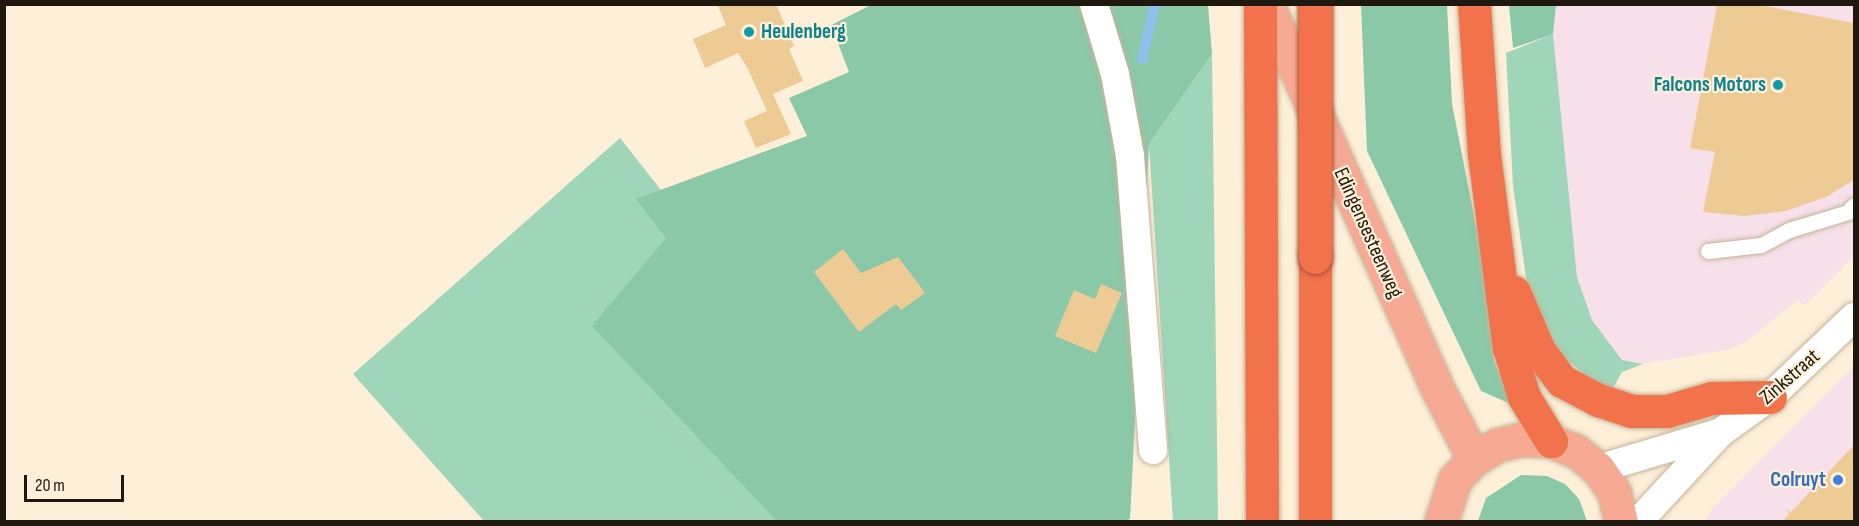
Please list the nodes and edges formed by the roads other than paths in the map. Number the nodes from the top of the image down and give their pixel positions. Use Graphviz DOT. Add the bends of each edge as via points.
graph roads {
  1 [pos="1094,4"];
  2 [pos="1260,4"];
  3 [pos="1267,4"];
  4 [pos="1315,4"];
  5 [pos="1474,4"];
  6 [pos="1852,212"];
  7 [pos="1708,251"];
  8 [pos="1500,260"];
  9 [pos="1854,317"];
  10 [pos="1770,397"];
  11 [pos="1721,432"];
  12 [pos="1551,441"];
  13 [pos="1153,450"];
  14 [pos="1474,459"];
  15 [pos="1598,469"];
  16 [pos="1262,522"];
  17 [pos="1315,522"];
  18 [pos="1441,522"];
  19 [pos="1621,522"];
  20 [pos="1638,522"];
  1 -- 13 [label="street" via="1115,74 1130,156"];
  2 -- 16 [label="highway"];
  3 -- 14 [label="main road, Edingensesteenweg" via="1435,384"];
  4 -- 17 [label="highway, bridge"];
  5 -- 8 [label="highway" via="1484,154"];
  6 -- 7 [label="lane" via="1789,230 1761,245"];
  8 -- 10 [label="highway" via="1539,351 1562,381 1598,400 1631,411 1667,411 1712,398"];
  8 -- 12 [label="highway" via="1509,348 1524,397"];
  9 -- 10 [label="street, Zinkstraat"];
  10 -- 11 [label="street, Zinkstraat"];
  11 -- 15 [label="street, Zinkstraat"];
  11 -- 20 [label="street, Zinkstraat"];
  12 -- 14 [label="main road" via="1524,439 1497,445"];
  12 -- 15 [label="main road" via="1576,451"];
  14 -- 18 [label="main road" via="1455,479"];
  15 -- 19 [label="main road" via="1614,492"];
}
